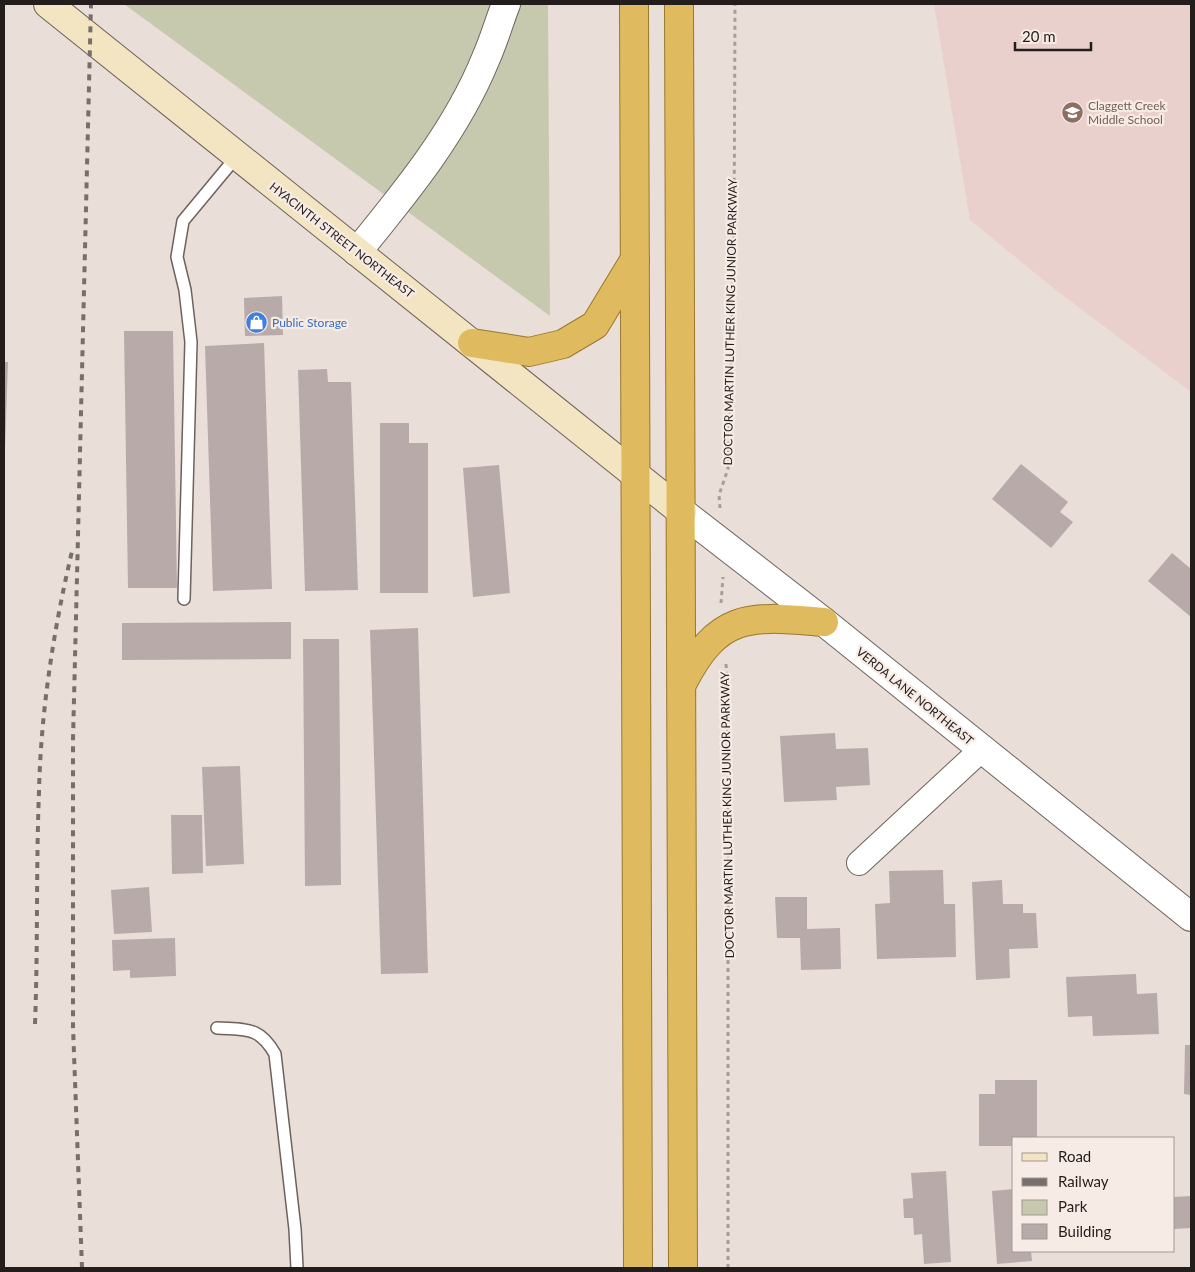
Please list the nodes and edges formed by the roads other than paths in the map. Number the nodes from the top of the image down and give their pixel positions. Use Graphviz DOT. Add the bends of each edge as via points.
graph roads {
  1 [pos="48,4"];
  2 [pos="506,4"];
  3 [pos="634,4"];
  4 [pos="679,4"];
  5 [pos="237,156"];
  6 [pos="357,252"];
  7 [pos="635,259"];
  8 [pos="472,343"];
  9 [pos="636,477"];
  10 [pos="682,512"];
  11 [pos="184,599"];
  12 [pos="824,622"];
  13 [pos="681,685"];
  14 [pos="981,750"];
  15 [pos="858,863"];
  16 [pos="1191,917"];
  17 [pos="217,1028"];
  18 [pos="297,1268"];
  19 [pos="638,1268"];
  20 [pos="683,1268"];
  1 -- 5 [label="main road, HYACINTH STREET NORTHEAST"];
  2 -- 6 [label="street" via="486,59 448,132 408,190"];
  3 -- 7 [label="highway"];
  4 -- 10 [label="highway"];
  5 -- 6 [label="main road, HYACINTH STREET NORTHEAST"];
  5 -- 11 [label="lane" via="183,221 177,257 185,290 191,342"];
  6 -- 8 [label="main road, HYACINTH STREET NORTHEAST"];
  7 -- 8 [label="highway" via="595,325 563,344 529,352"];
  7 -- 9 [label="highway"];
  8 -- 9 [label="main road, HYACINTH STREET NORTHEAST"];
  9 -- 10 [label="main road, VERDA LANE NORTHEAST"];
  9 -- 19 [label="highway"];
  10 -- 12 [label="street, VERDA LANE NORTHEAST"];
  10 -- 13 [label="highway"];
  12 -- 13 [label="highway" via="768,617 744,621 722,630 694,660"];
  12 -- 14 [label="street, VERDA LANE NORTHEAST"];
  13 -- 20 [label="highway"];
  14 -- 15 [label="street"];
  14 -- 16 [label="street, VERDA LANE NORTHEAST"];
  17 -- 18 [label="lane" via="250,1030 267,1040 275,1054 296,1228"];
}
